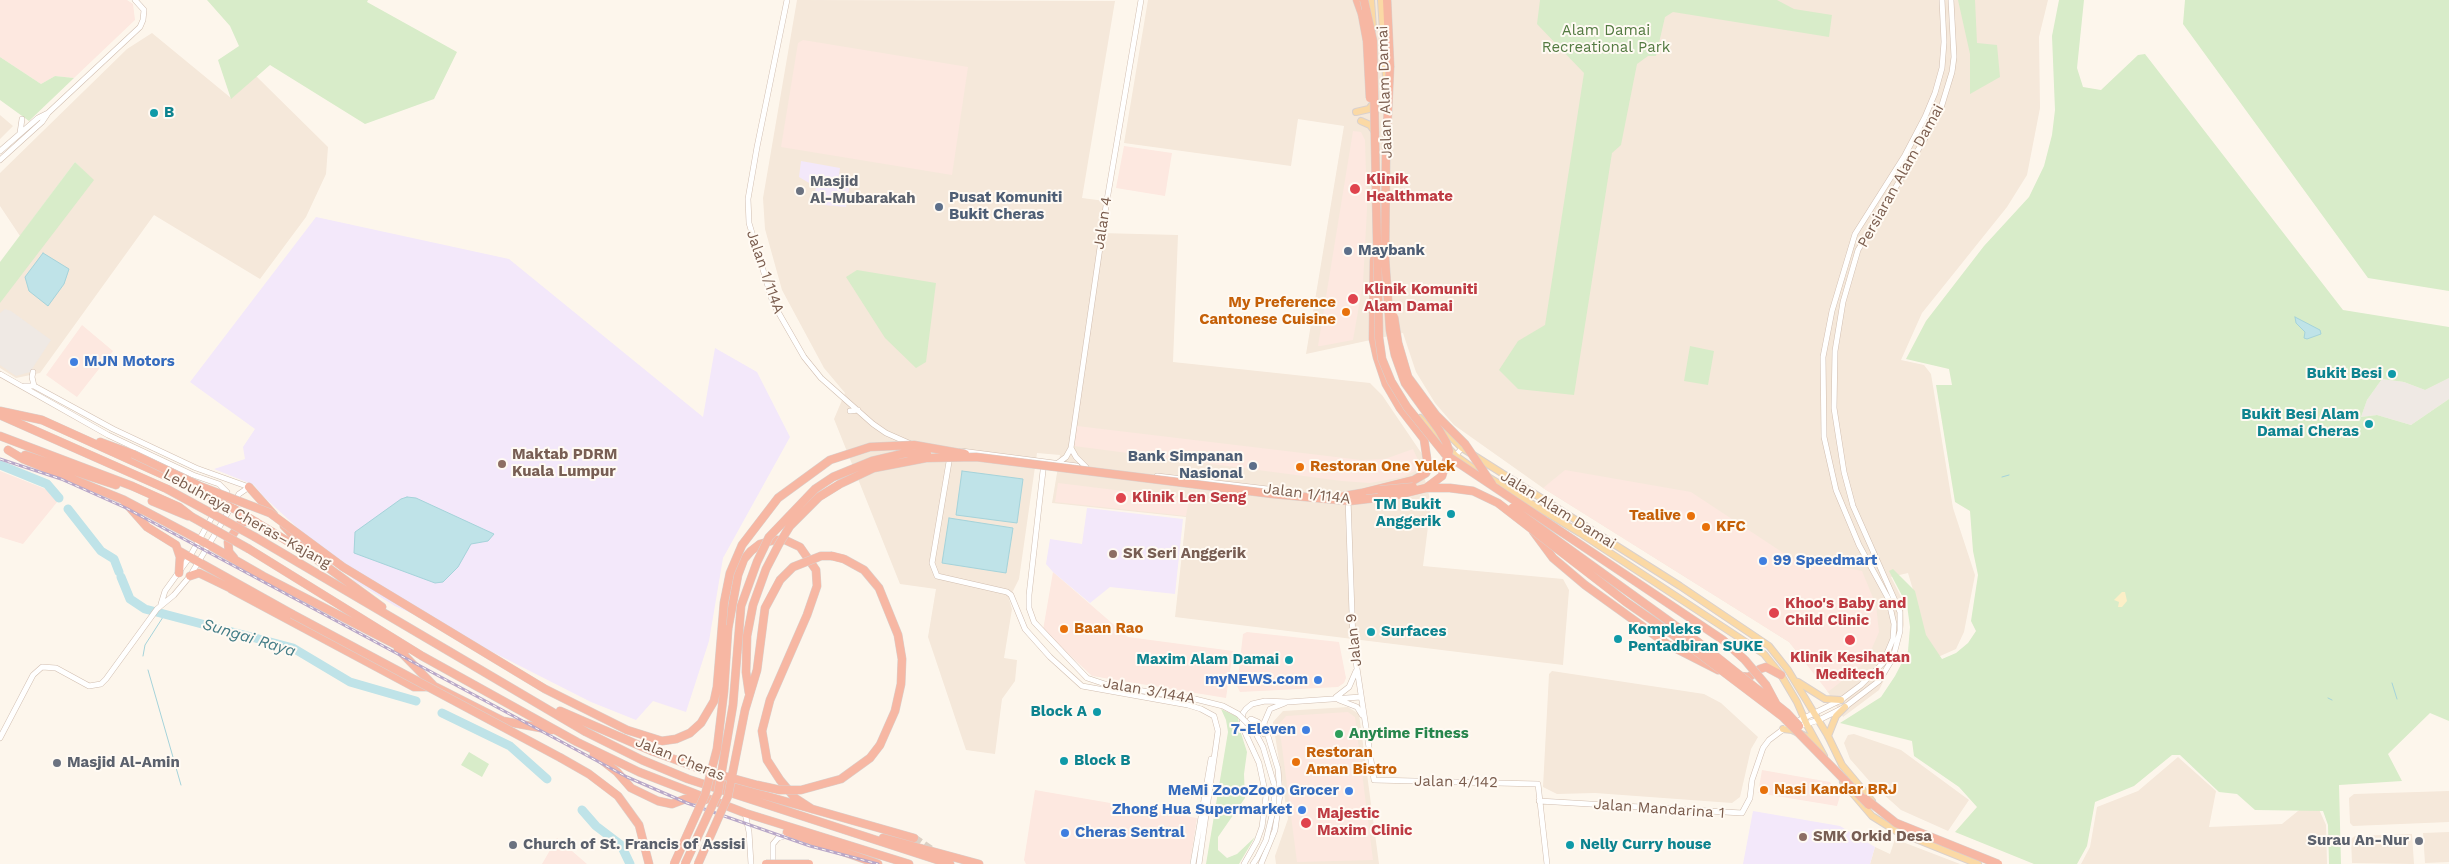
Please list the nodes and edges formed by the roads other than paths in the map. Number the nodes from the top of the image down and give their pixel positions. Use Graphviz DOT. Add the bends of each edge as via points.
graph roads {
  1 [pos="135,0"];
  2 [pos="787,0"];
  3 [pos="1142,0"];
  4 [pos="1357,0"];
  5 [pos="1364,0"];
  6 [pos="1371,0"];
  7 [pos="1381,0"];
  8 [pos="1387,0"];
  9 [pos="1942,0"];
  10 [pos="1951,0"];
  11 [pos="1377,96"];
  12 [pos="1356,112"];
  13 [pos="48,113"];
  14 [pos="22,120"];
  15 [pos="1361,121"];
  16 [pos="29,125"];
  17 [pos="37,126"];
  18 [pos="20,134"];
  19 [pos="27,136"];
  20 [pos="1377,143"];
  21 [pos="0,151"];
  22 [pos="0,160"];
  23 [pos="1385,258"];
  24 [pos="33,372"];
  25 [pos="0,374"];
  26 [pos="24,386"];
  27 [pos="34,386"];
  28 [pos="858,410"];
  29 [pos="0,411"];
  30 [pos="850,411"];
  31 [pos="0,415"];
  32 [pos="0,436"];
  33 [pos="81,437"];
  34 [pos="0,447"];
  35 [pos="1071,448"];
  36 [pos="1462,448"];
  37 [pos="8,450"];
  38 [pos="951,450"];
  39 [pos="975,456"];
  40 [pos="1456,456"];
  41 [pos="1044,462"];
  42 [pos="1058,463"];
  43 [pos="1470,466"];
  44 [pos="1086,467"];
  45 [pos="1446,467"];
  46 [pos="235,482"];
  47 [pos="249,487"];
  48 [pos="1426,488"];
  49 [pos="1380,490"];
  50 [pos="227,492"];
  51 [pos="1348,499"];
  52 [pos="124,500"];
  53 [pos="221,501"];
  54 [pos="231,507"];
  55 [pos="1511,507"];
  56 [pos="192,517"];
  57 [pos="258,523"];
  58 [pos="1532,530"];
  59 [pos="199,540"];
  60 [pos="209,545"];
  61 [pos="179,551"];
  62 [pos="312,556"];
  63 [pos="189,558"];
  64 [pos="237,561"];
  65 [pos="197,563"];
  66 [pos="179,573"];
  67 [pos="190,576"];
  68 [pos="231,589"];
  69 [pos="269,602"];
  70 [pos="159,607"];
  71 [pos="420,634"];
  72 [pos="394,646"];
  73 [pos="422,656"];
  74 [pos="1357,668"];
  75 [pos="1781,675"];
  76 [pos="1794,680"];
  77 [pos="434,686"];
  78 [pos="749,693"];
  79 [pos="1361,697"];
  80 [pos="1334,699"];
  81 [pos="1288,702"];
  82 [pos="1797,702"];
  83 [pos="539,703"];
  84 [pos="1843,704"];
  85 [pos="1783,717"];
  86 [pos="1817,717"];
  87 [pos="1365,720"];
  88 [pos="1806,722"];
  89 [pos="1792,724"];
  90 [pos="1783,729"];
  91 [pos="556,730"];
  92 [pos="1828,736"];
  93 [pos="0,738"];
  94 [pos="1814,740"];
  95 [pos="577,742"];
  96 [pos="1269,745"];
  97 [pos="1252,749"];
  98 [pos="1214,752"];
  99 [pos="688,779"];
  100 [pos="1374,780"];
  101 [pos="714,801"];
  102 [pos="1539,801"];
  103 [pos="812,809"];
  104 [pos="745,813"];
  105 [pos="765,820"];
  106 [pos="794,834"];
  107 [pos="866,837"];
  108 [pos="914,838"];
  109 [pos="1245,862"];
  110 [pos="649,864"];
  111 [pos="674,864"];
  112 [pos="685,864"];
  113 [pos="698,864"];
  114 [pos="752,864"];
  115 [pos="766,864"];
  116 [pos="773,864"];
  117 [pos="809,864"];
  118 [pos="878,864"];
  119 [pos="909,864"];
  120 [pos="950,864"];
  121 [pos="979,864"];
  122 [pos="1193,864"];
  123 [pos="1199,864"];
  124 [pos="1253,864"];
  125 [pos="1261,864"];
  126 [pos="1547,864"];
  127 [pos="1978,864"];
  128 [pos="1994,864"];
  129 [pos="1998,864"];
  130 [pos="2005,864"];
  1 -- 13 [label="street" via="144,10 140,27"];
  2 -- 28 [label="street, Jalan 1/114A" via="748,199 749,224 773,303 789,332 821,378"];
  3 -- 35 [label="street, Jalan 4" via="1106,206"];
  4 -- 49 [label="highway, bridge" via="1367,41 1373,143 1373,339 1386,384 1424,439 1428,466 1426,473 1414,480"];
  5 -- 85 [label="highway, bridge" via="1373,41 1379,338 1382,359 1391,381 1407,407 1445,454 1723,640 1766,685"];
  6 -- 11 [label="main road, Jalan Alam Damai"];
  7 -- 36 [label="main road, Jalan Alam Damai" via="1386,61 1388,327 1392,352 1402,379 1418,402"];
  8 -- 23 [label="highway, bridge" via="1390,66"];
  9 -- 84 [label="street, Persiaran Alam Damai" via="1944,42 1942,68 1935,93 1905,155 1855,234 1825,342 1822,369 1824,437 1836,490 1852,531 1888,598 1894,624 1893,639 1883,663"];
  10 -- 84 [label="street, Persiaran Alam Damai" via="1954,57 1941,108 1858,250 1843,302 1835,351 1834,408 1844,472 1854,506 1892,591 1901,620 1897,648 1888,668 1879,681"];
  11 -- 12 [label="main road" via="1369,109"];
  11 -- 20 [label="main road, Jalan Alam Damai"];
  13 -- 16 [label="street"];
  13 -- 17 [label="street"];
  14 -- 18 [label="street"];
  15 -- 20 [label="main road" via="1372,127"];
  16 -- 17 [label="street"];
  16 -- 18 [label="street"];
  16 -- 19 [label="street"];
  17 -- 19 [label="street"];
  18 -- 21 [label="street"];
  19 -- 22 [label="street"];
  20 -- 40 [label="main road, Jalan Alam Damai" via="1385,357 1396,385 1411,408"];
  23 -- 48 [label="highway, bridge" via="1395,355 1405,383 1449,451 1442,476"];
  23 -- 55 [label="highway, bridge" via="1398,343 1408,377 1436,415 1465,444"];
  24 -- 27 [label="street"];
  25 -- 26 [label="street"];
  26 -- 27 [label="street"];
  26 -- 50 [label="street" via="29,392 108,434 219,484"];
  27 -- 46 [label="street" via="144,444"];
  28 -- 30 [label="street"];
  28 -- 38 [label="street, Jalan 1/114A" via="880,429 903,441"];
  29 -- 33 [label="highway" via="42,420"];
  31 -- 71 [label="highway, Lebuhraya Cheras–Kajang, bridge" via="167,489"];
  32 -- 56 [label="highway" via="132,486 179,507"];
  33 -- 39 [label="highway, bridge" via="110,444 194,483 270,513 343,567 536,684 627,730 662,741 676,740 690,733 701,723 714,702 730,573 742,545 778,498 830,460 870,447 914,445"];
  33 -- 53 [label="highway"];
  34 -- 37 [label="highway"];
  35 -- 42 [label="street"];
  35 -- 44 [label="street"];
  36 -- 40 [label="street, Jalan 1/114A"];
  36 -- 76 [label="main road, Jalan Alam Damai" via="1752,634 1769,646"];
  37 -- 52 [label="highway" via="22,459"];
  37 -- 56 [label="highway" via="111,483"];
  38 -- 41 [label="street, Jalan 1/114A"];
  38 -- 98 [label="street, Jalan 3/144A" via="932,563 937,576 1011,595 1026,629 1050,657 1082,686 1188,705 1209,712 1217,723"];
  39 -- 49 [label="highway, bridge" via="1273,493 1348,496"];
  39 -- 112 [label="highway, bridge" via="906,453 872,461 833,477 815,489 769,537 741,606 733,705 718,793"];
  40 -- 43 [label="main road, Jalan Alam Damai"];
  40 -- 45 [label="street, Jalan 1/114A"];
  41 -- 42 [label="street, Jalan 1/114A"];
  41 -- 124 [label="street, Jalan 3/144A, bridge" via="1029,608 1034,622 1087,678 1111,686 1223,706 1238,714 1254,730 1270,766 1274,808 1266,840"];
  42 -- 44 [label="street, Jalan 1/114A"];
  43 -- 45 [label="main road"];
  43 -- 75 [label="main road, Jalan Alam Damai" via="1580,533 1764,654"];
  44 -- 51 [label="street, Jalan 1/114A"];
  45 -- 51 [label="street, Jalan 1/114A" via="1422,489 1407,496 1379,500"];
  46 -- 47 [label="street"];
  46 -- 50 [label="street"];
  47 -- 54 [label="street" via="239,494"];
  47 -- 62 [label="highway"];
  48 -- 58 [label="highway, bridge" via="1473,491 1498,503"];
  48 -- 78 [label="highway, bridge" via="1350,501 976,457 926,458 874,468 819,497 790,526 779,544 753,605 746,672"];
  49 -- 55 [label="highway, bridge" via="1449,484 1476,488"];
  50 -- 53 [label="street"];
  51 -- 74 [label="street, Jalan 9" via="1350,611"];
  52 -- 59 [label="highway"];
  52 -- 61 [label="highway" via="137,518 170,540"];
  53 -- 54 [label="highway"];
  53 -- 59 [label="street"];
  54 -- 57 [label="highway"];
  54 -- 60 [label="street"];
  55 -- 129 [label="highway, bridge" via="1750,682 1786,713 1869,802 1896,822"];
  56 -- 73 [label="highway, Lebuhraya Cheras–Kajang, bridge"];
  57 -- 62 [label="highway"];
  57 -- 64 [label="highway" via="239,525 228,542"];
  58 -- 75 [label="highway, bridge" via="1559,563 1585,585 1667,644 1709,666 1738,676 1749,677 1766,668"];
  58 -- 85 [label="highway, bridge"];
  59 -- 60 [label="highway"];
  59 -- 63 [label="street"];
  60 -- 64 [label="highway"];
  60 -- 65 [label="street"];
  61 -- 63 [label="highway"];
  61 -- 66 [label="highway"];
  62 -- 71 [label="highway"];
  63 -- 65 [label="highway"];
  63 -- 66 [label="street"];
  64 -- 72 [label="highway"];
  65 -- 67 [label="street"];
  65 -- 69 [label="highway"];
  66 -- 70 [label="street"];
  67 -- 68 [label="highway" via="199,572"];
  67 -- 70 [label="street"];
  68 -- 69 [label="highway"];
  68 -- 77 [label="highway" via="414,687"];
  69 -- 110 [label="highway, bridge" via="561,758 608,787 639,825"];
  70 -- 93 [label="street" via="101,684 82,684 56,668 37,670"];
  71 -- 83 [label="highway, Jalan Cheras"];
  72 -- 73 [label="highway"];
  72 -- 77 [label="highway"];
  73 -- 91 [label="highway, Jalan Cheras"];
  74 -- 79 [label="street, Jalan 9"];
  74 -- 80 [label="street" via="1349,687"];
  75 -- 82 [label="main road, Jalan Alam Damai"];
  76 -- 84 [label="main road" via="1824,699"];
  76 -- 86 [label="main road, Jalan Alam Damai"];
  77 -- 91 [label="highway" via="503,721"];
  78 -- 83 [label="highway, bridge" via="757,670 765,608 780,580 794,567 821,556 844,559 864,570 879,588 898,635 902,659 901,684 895,711 880,745 870,758 841,779 801,790 757,785 679,762"];
  78 -- 113 [label="highway, bridge" via="728,796"];
  79 -- 80 [label="street"];
  79 -- 87 [label="street, Jalan 9"];
  80 -- 81 [label="street"];
  80 -- 87 [label="street" via="1357,707"];
  81 -- 96 [label="street" via="1274,706 1266,715 1264,726"];
  81 -- 97 [label="street" via="1265,701 1246,709 1242,726"];
  82 -- 88 [label="main road, Jalan Alam Damai"];
  82 -- 89 [label="main road"];
  83 -- 99 [label="highway, Jalan Cheras" via="591,734"];
  84 -- 86 [label="street, Persiaran Alam Damai"];
  84 -- 92 [label="main road"];
  85 -- 128 [label="highway, bridge" via="1869,805 1895,824"];
  86 -- 88 [label="street, Persiaran Alam Damai"];
  86 -- 92 [label="main road, Jalan Alam Damai"];
  87 -- 100 [label="street, Jalan 9"];
  88 -- 89 [label="street, Jalan Mandarina 1"];
  88 -- 90 [label="street"];
  88 -- 94 [label="main road, Jalan Alam Damai"];
  89 -- 90 [label="street, Jalan Mandarina 1"];
  90 -- 94 [label="main road"];
  90 -- 102 [label="street, Jalan Mandarina 1" via="1763,748 1752,780 1750,798 1742,813"];
  91 -- 95 [label="highway, Jalan Cheras"];
  92 -- 130 [label="main road, Jalan Alam Damai" via="1849,775 1880,809 1908,826"];
  94 -- 127 [label="main road, Jalan Alam Damai" via="1833,770 1872,816 1896,831"];
  95 -- 101 [label="highway, Jalan Cheras" via="639,772"];
  95 -- 101 [label="highway" via="632,788 658,801 672,804 685,799"];
  96 -- 97 [label="street" via="1258,722 1251,719 1246,726"];
  96 -- 125 [label="street" via="1279,775 1279,812 1273,839"];
  97 -- 109 [label="street" via="1264,779 1265,811 1257,841"];
  98 -- 122 [label="street, Jalan 3/144A"];
  98 -- 123 [label="street, Jalan 3/144A"];
  99 -- 103 [label="highway" via="749,790"];
  99 -- 107 [label="highway, Jalan Cheras"];
  100 -- 102 [label="street, Jalan 4/142" via="1538,784"];
  101 -- 104 [label="highway, Jalan Cheras"];
  102 -- 126 [label="street"];
  103 -- 108 [label="highway"];
  103 -- 111 [label="highway, bridge" via="785,788 767,760 762,731 770,700 815,595 817,578 806,553 793,543 775,540 760,544 744,559 738,575 728,629 717,749 706,795"];
  104 -- 105 [label="highway, Jalan Cheras"];
  104 -- 114 [label="street"];
  105 -- 106 [label="highway"];
  105 -- 119 [label="highway, Jalan Cheras"];
  106 -- 116 [label="street" via="778,838 773,844"];
  106 -- 118 [label="highway"];
  107 -- 120 [label="highway, Jalan Cheras"];
  107 -- 121 [label="highway" via="884,838"];
  115 -- 117 [label="highway, bridge"];
}
